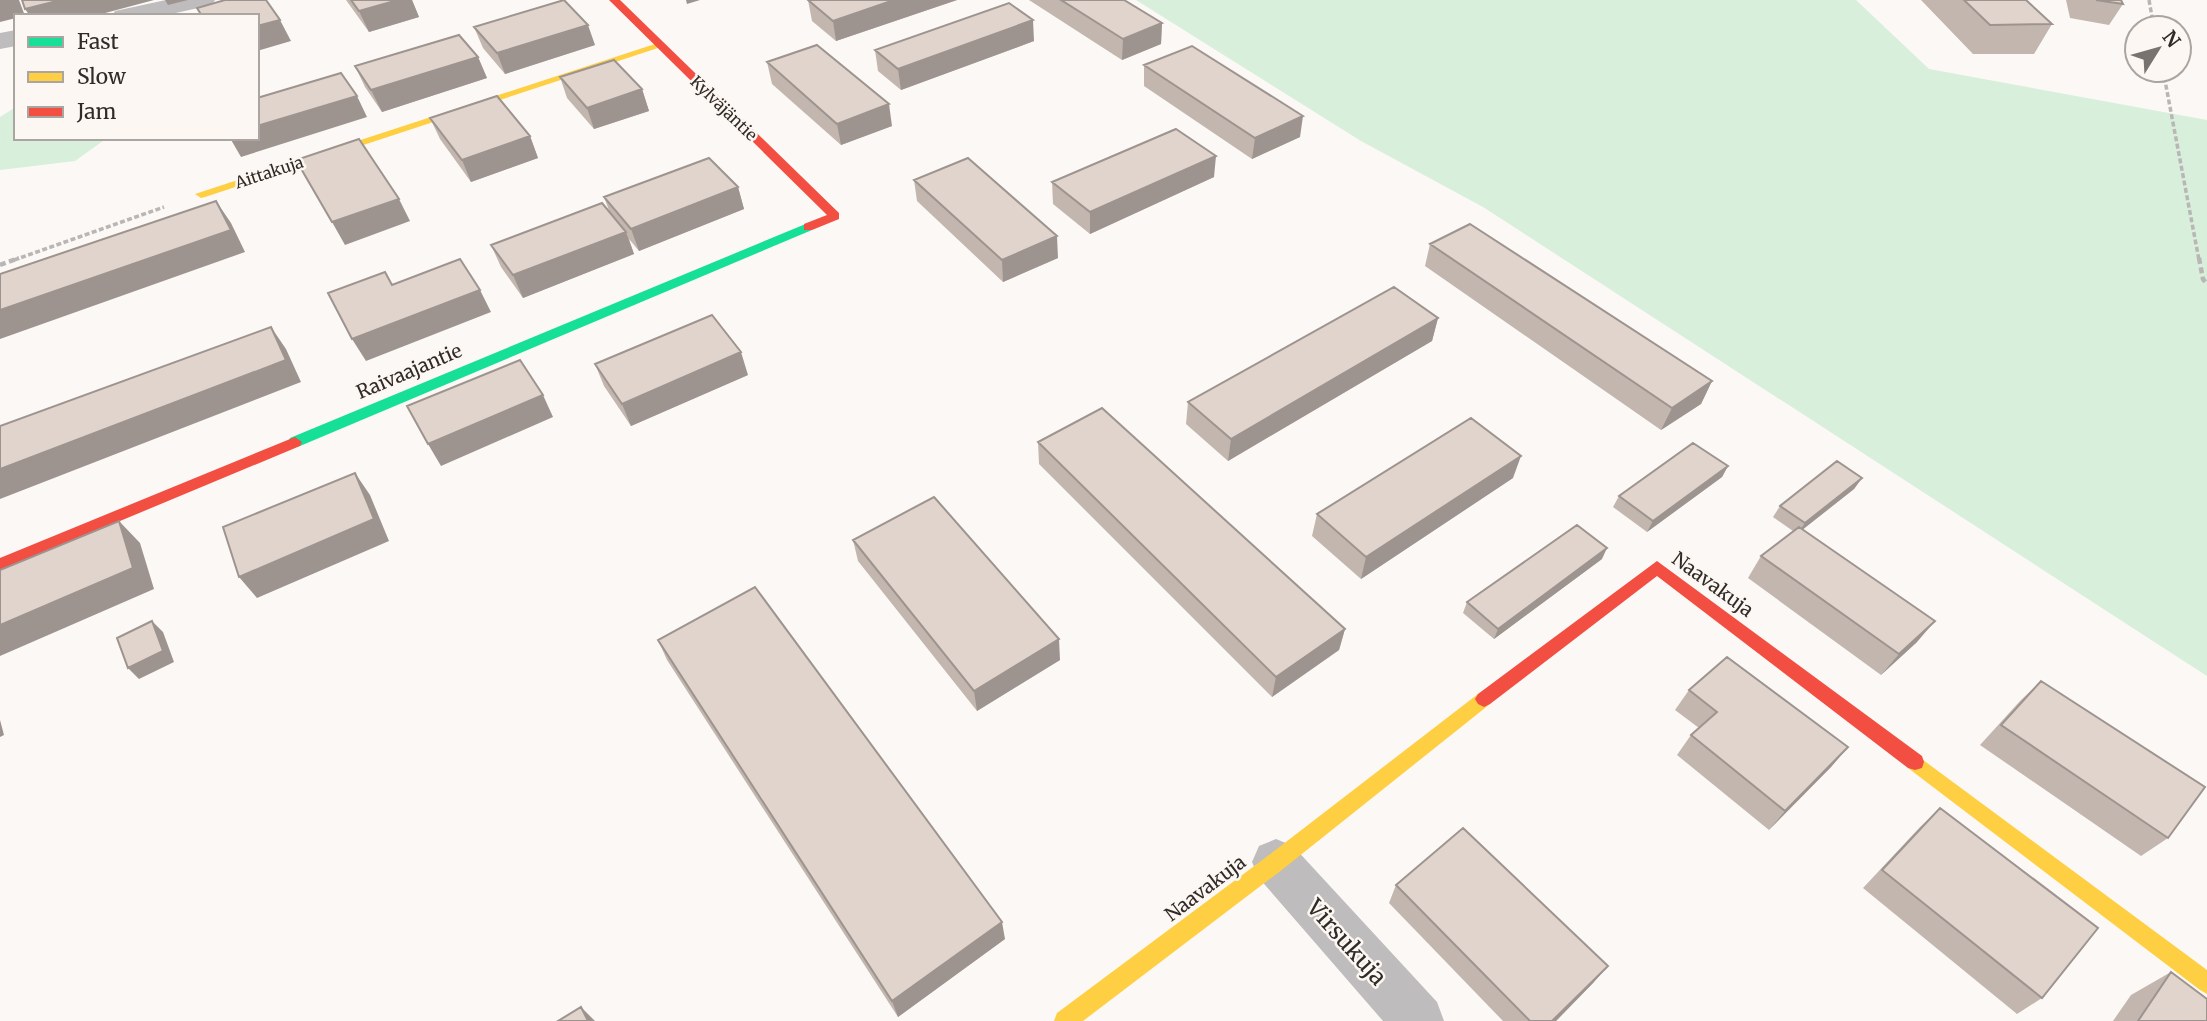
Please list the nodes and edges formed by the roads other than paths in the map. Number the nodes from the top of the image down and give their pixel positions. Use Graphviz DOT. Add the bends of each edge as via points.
graph roads {
  1 [pos="203,0"];
  2 [pos="614,0"];
  3 [pos="134,14"];
  4 [pos="659,46"];
  5 [pos="201,194"];
  6 [pos="835,216"];
  7 [pos="0,565"];
  8 [pos="1276,862"];
  9 [pos="2207,984"];
  10 [pos="1065,1021"];
  11 [pos="1418,1021"];
  1 -- 3 [label="street"];
  2 -- 4 [label="street, Kylväjäntie"];
  4 -- 5 [label="street, Aittakuja"];
  4 -- 6 [label="street, Kylväjäntie"];
  6 -- 7 [label="street, Raivaajantie"];
  8 -- 9 [label="street, Naavakuja" via="1657,567"];
  8 -- 10 [label="street, Naavakuja"];
  8 -- 11 [label="street, Virsukuja"];
}
